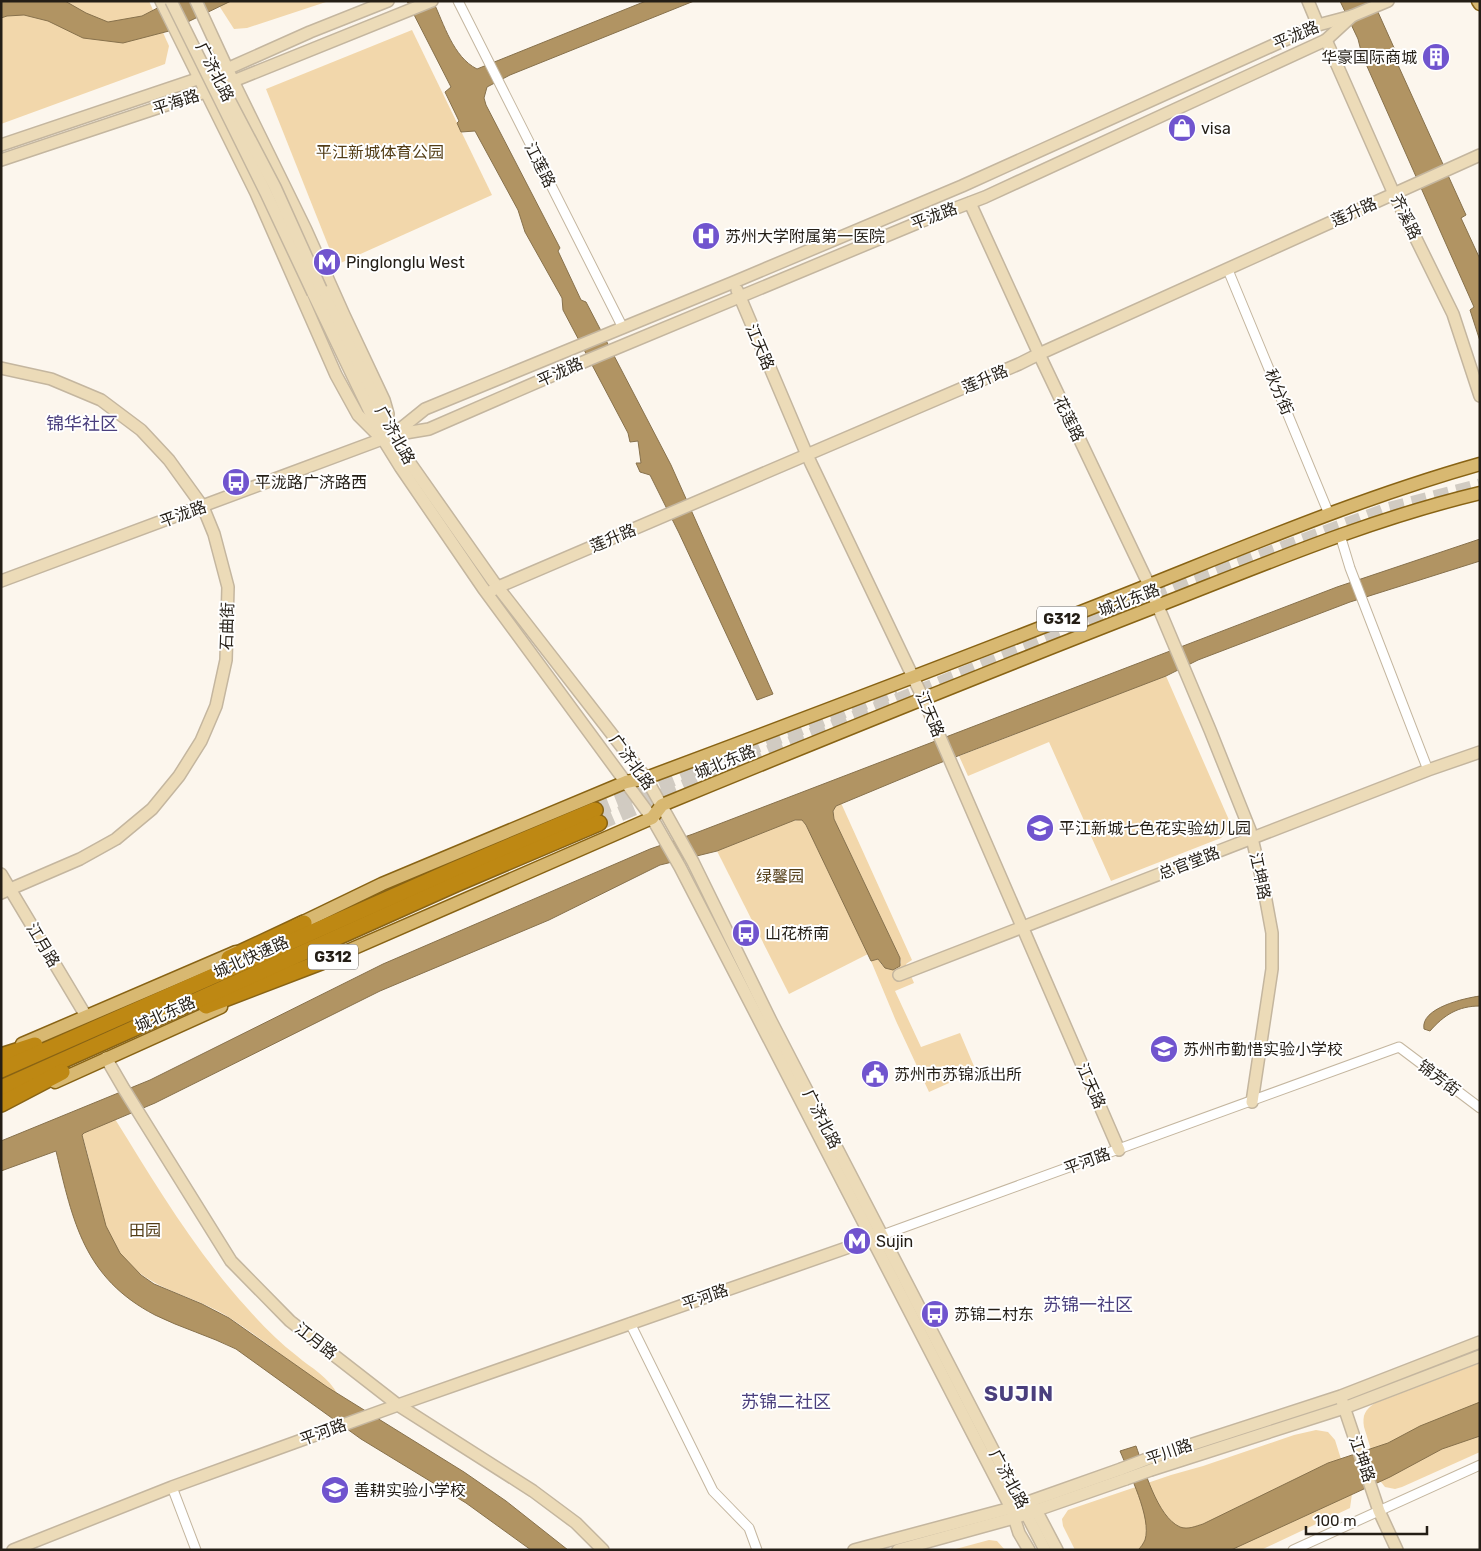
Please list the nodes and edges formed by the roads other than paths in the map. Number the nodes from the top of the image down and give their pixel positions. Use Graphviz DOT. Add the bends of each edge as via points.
graph roads {
  1 [pos="161,1"];
  2 [pos="171,1"];
  3 [pos="178,1"];
  4 [pos="196,1"];
  5 [pos="388,1"];
  6 [pos="432,1"];
  7 [pos="458,1"];
  8 [pos="1308,1"];
  9 [pos="1388,1"];
  10 [pos="1352,16"];
  11 [pos="1318,25"];
  12 [pos="1326,40"];
  13 [pos="227,69"];
  14 [pos="199,79"];
  15 [pos="233,82"];
  16 [pos="205,92"];
  17 [pos="1,145"];
  18 [pos="1480,155"];
  19 [pos="1,160"];
  20 [pos="1394,194"];
  21 [pos="970,203"];
  22 [pos="1228,270"];
  23 [pos="734,282"];
  24 [pos="317,291"];
  25 [pos="740,297"];
  26 [pos="623,328"];
  27 [pos="1039,354"];
  28 [pos="1,368"];
  29 [pos="1480,396"];
  30 [pos="388,437"];
  31 [pos="807,455"];
  32 [pos="1480,464"];
  33 [pos="1480,493"];
  34 [pos="203,507"];
  35 [pos="1329,514"];
  36 [pos="1340,535"];
  37 [pos="1,580"];
  38 [pos="1149,585"];
  39 [pos="498,587"];
  40 [pos="488,594"];
  41 [pos="1157,606"];
  42 [pos="1169,635"];
  43 [pos="914,678"];
  44 [pos="923,698"];
  45 [pos="1480,752"];
  46 [pos="1428,770"];
  47 [pos="646,778"];
  48 [pos="626,782"];
  49 [pos="662,805"];
  50 [pos="652,818"];
  51 [pos="1252,839"];
  52 [pos="1,874"];
  53 [pos="5,891"];
  54 [pos="304,923"];
  55 [pos="1021,927"];
  56 [pos="321,962"];
  57 [pos="899,975"];
  58 [pos="131,1012"];
  59 [pos="86,1016"];
  60 [pos="139,1026"];
  61 [pos="1398,1047"];
  62 [pos="1,1051"];
  63 [pos="1,1056"];
  64 [pos="106,1058"];
  65 [pos="1,1070"];
  66 [pos="1,1088"];
  67 [pos="1252,1102"];
  68 [pos="1,1104"];
  69 [pos="1480,1108"];
  70 [pos="1119,1150"];
  71 [pos="877,1237"];
  72 [pos="630,1324"];
  73 [pos="1480,1342"];
  74 [pos="1480,1356"];
  75 [pos="1340,1396"];
  76 [pos="398,1405"];
  77 [pos="1344,1408"];
  78 [pos="1149,1465"];
  79 [pos="1480,1465"];
  80 [pos="1123,1474"];
  81 [pos="172,1487"];
  82 [pos="1022,1511"];
  83 [pos="1379,1511"];
  84 [pos="13,1550"];
  85 [pos="196,1550"];
  86 [pos="603,1550"];
  87 [pos="757,1550"];
  88 [pos="854,1550"];
  89 [pos="898,1550"];
  90 [pos="1028,1550"];
  91 [pos="1045,1550"];
  92 [pos="1057,1550"];
  93 [pos="1293,1550"];
  94 [pos="1397,1550"];
  1 -- 14 [label="street"];
  2 -- 24 [label="street, 广济北路, bridge"];
  3 -- 24 [label="street, 广济北路, bridge" via="275,188"];
  4 -- 13 [label="street"];
  5 -- 13 [label="street, 平海路"];
  6 -- 15 [label="street, 平海路"];
  7 -- 26 [label="street, 江莲路"];
  8 -- 11 [label="street"];
  9 -- 10 [label="street, 平泷路"];
  10 -- 11 [label="street, 平泷路"];
  10 -- 12 [label="street, 平泷路"];
  11 -- 23 [label="street, 平泷路" via="962,186"];
  12 -- 20 [label="street, 齐溪路"];
  12 -- 21 [label="street, 平泷路"];
  13 -- 14 [label="street, 平海路"];
  13 -- 15 [label="street"];
  14 -- 16 [label="street"];
  14 -- 17 [label="street, 平海路"];
  15 -- 16 [label="street, 平海路"];
  15 -- 30 [label="street" via="384,400"];
  16 -- 19 [label="street, 平海路"];
  16 -- 30 [label="street" via="256,193 336,375 358,415"];
  18 -- 20 [label="street, 莲升路"];
  20 -- 22 [label="street, 莲升路"];
  20 -- 29 [label="street, 齐溪路" via="1453,314"];
  21 -- 25 [label="street, 平泷路"];
  21 -- 27 [label="street, 花莲路"];
  22 -- 27 [label="street, 莲升路"];
  22 -- 35 [label="street, 秋分街"];
  23 -- 25 [label="street, 江天路"];
  23 -- 26 [label="street, 平泷路"];
  24 -- 30 [label="street, 广济北路"];
  25 -- 30 [label="street, 平泷路" via="429,429"];
  25 -- 31 [label="street, 江天路"];
  26 -- 30 [label="street, 平泷路" via="425,410"];
  27 -- 31 [label="street, 莲升路"];
  27 -- 38 [label="street, 花莲路"];
  28 -- 34 [label="street, 石曲街" via="51,380 101,400 141,430 170,460"];
  30 -- 34 [label="street, 平泷路"];
  30 -- 39 [label="street, 广济北路"];
  30 -- 40 [label="street, 广济北路"];
  31 -- 39 [label="street, 莲升路"];
  31 -- 43 [label="street, 江天路"];
  32 -- 35 [label="main road, 城北东路 / G312"];
  33 -- 36 [label="main road, 城北东路 / G312" via="1436,503"];
  34 -- 37 [label="street, 平泷路"];
  34 -- 53 [label="street, 石曲街" via="228,587 226,660 216,706 201,741 179,776 152,809 116,839 80,859"];
  35 -- 38 [label="main road, 城北东路 / G312"];
  36 -- 41 [label="main road, 城北东路 / G312"];
  36 -- 46 [label="street"];
  38 -- 41 [label="street, 花莲路"];
  38 -- 43 [label="main road, 城北东路 / G312"];
  39 -- 40 [label="street, 莲升路"];
  39 -- 47 [label="street, 广济北路"];
  40 -- 48 [label="street, 广济北路"];
  41 -- 42 [label="street, 花莲路"];
  41 -- 44 [label="main road, 城北东路 / G312"];
  42 -- 51 [label="street, 江坤路"];
  43 -- 44 [label="street, 江天路"];
  43 -- 47 [label="main road, 城北东路 / G312"];
  44 -- 49 [label="main road, 城北东路 / G312"];
  44 -- 55 [label="street, 江天路"];
  45 -- 46 [label="street, 总官堂路"];
  46 -- 51 [label="street, 总官堂路"];
  47 -- 48 [label="main road, 城北东路 / G312"];
  47 -- 49 [label="street, 广济北路"];
  48 -- 50 [label="street, 广济北路"];
  48 -- 54 [label="main road, 城北东路 / G312" via="382,884"];
  49 -- 50 [label="main road, 城北东路 / G312"];
  49 -- 71 [label="street, 广济北路"];
  50 -- 56 [label="main road, 城北东路 / G312"];
  50 -- 71 [label="street, 广济北路"];
  51 -- 55 [label="street, 总官堂路"];
  51 -- 67 [label="street, 江坤路" via="1272,933 1272,969"];
  52 -- 53 [label="street, 江月路"];
  53 -- 59 [label="street, 江月路"];
  54 -- 58 [label="highway" via="198,973"];
  54 -- 59 [label="main road, 城北东路 / G312"];
  55 -- 57 [label="street, 总官堂路"];
  55 -- 70 [label="street, 江天路"];
  56 -- 60 [label="highway" via="216,1002"];
  56 -- 64 [label="main road, 城北东路 / G312"];
  58 -- 60 [label="highway, 城北快速路" via="597,816 456,884"];
  58 -- 63 [label="highway"];
  58 -- 65 [label="highway, 城北快速路"];
  59 -- 62 [label="main road, 城北东路 / G312"];
  60 -- 66 [label="highway, 城北快速路"];
  60 -- 68 [label="highway" via="107,1050"];
  61 -- 67 [label="street, 平河路"];
  61 -- 69 [label="street, 锦芳街"];
  64 -- 68 [label="main road, 城北东路 / G312"];
  64 -- 76 [label="street, 江月路" via="231,1261 290,1321"];
  67 -- 70 [label="street, 平河路"];
  70 -- 71 [label="street, 平河路"];
  71 -- 72 [label="street, 平河路"];
  71 -- 82 [label="street, 广济北路"];
  72 -- 76 [label="street, 平河路"];
  72 -- 87 [label="street" via="713,1491 749,1528"];
  73 -- 75 [label="street, 平川路"];
  74 -- 77 [label="street, 平川路"];
  75 -- 77 [label="street, 江坤路"];
  75 -- 78 [label="street, 平川路"];
  76 -- 81 [label="street, 平河路"];
  76 -- 86 [label="street, 江月路" via="533,1491 576,1523"];
  77 -- 78 [label="street, 平川路"];
  77 -- 83 [label="street, 江坤路"];
  78 -- 80 [label="street, 平川路, bridge"];
  79 -- 83 [label="street"];
  80 -- 82 [label="street, 平川路"];
  80 -- 82 [label="street, 平川路"];
  81 -- 84 [label="street, 平河路"];
  81 -- 85 [label="street"];
  82 -- 88 [label="street, 平川路"];
  82 -- 89 [label="street, 平川路"];
  82 -- 90 [label="street, 广济北路" via="1019,1534"];
  82 -- 91 [label="street, 广济北路"];
  82 -- 92 [label="street"];
  83 -- 93 [label="street"];
  83 -- 94 [label="street, 江坤路"];
}
